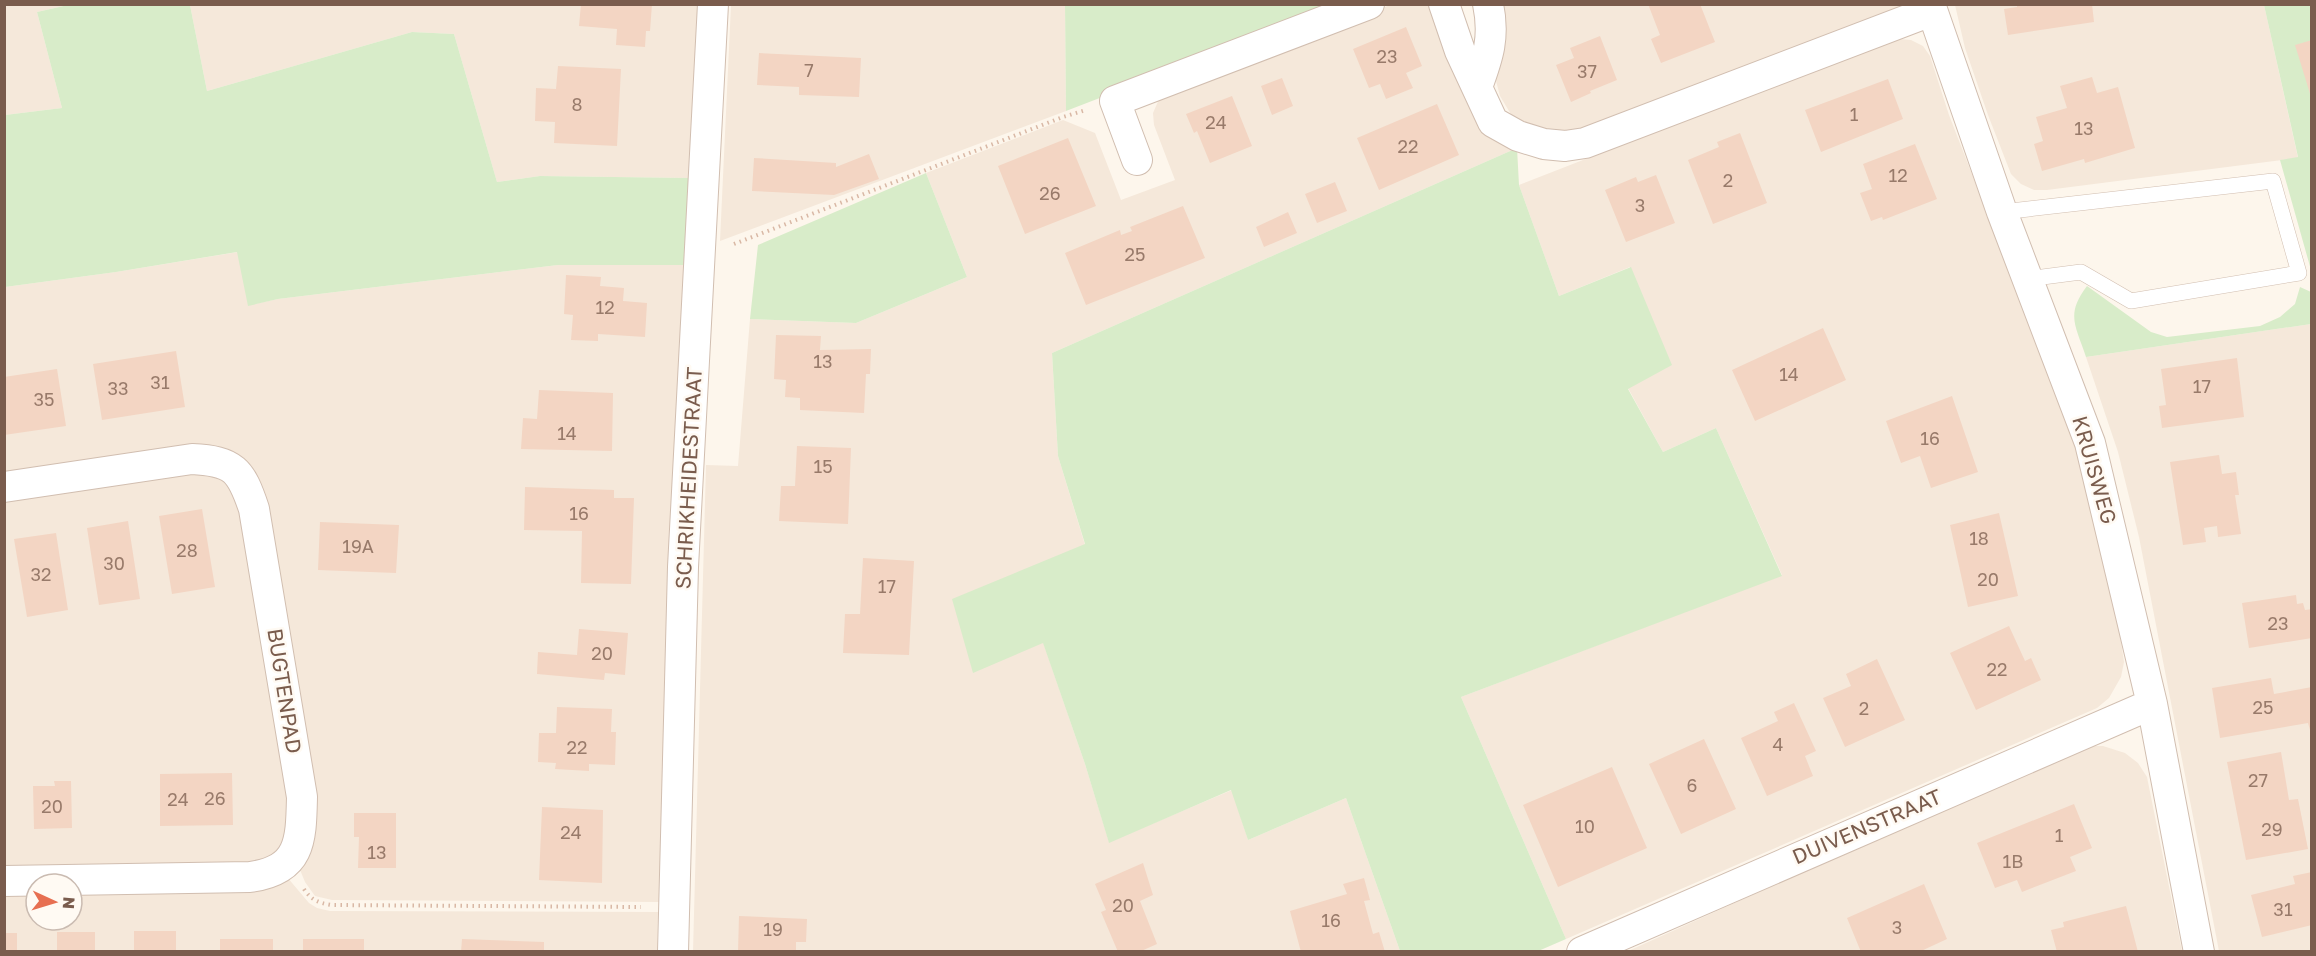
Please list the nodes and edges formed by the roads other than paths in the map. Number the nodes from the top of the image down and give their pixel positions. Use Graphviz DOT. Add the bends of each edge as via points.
graph roads {
  1 [pos="713,4"];
  2 [pos="1369,4"];
  3 [pos="1444,4"];
  4 [pos="1488,4"];
  5 [pos="1931,8"];
  6 [pos="1477,87"];
  7 [pos="1137,160"];
  8 [pos="2002,212"];
  9 [pos="2027,279"];
  10 [pos="4,487"];
  11 [pos="2152,704"];
  12 [pos="4,881"];
  13 [pos="674,951"];
  14 [pos="1582,951"];
  15 [pos="2199,951"];
  1 -- 13 [label="street, SCHRIKHEIDESTRAAT" via="683,567"];
  2 -- 7 [label="street" via="1115,101"];
  3 -- 6 [label="street"];
  4 -- 6 [label="street" via="1490,53"];
  5 -- 6 [label="street" via="1585,143 1544,144 1518,136 1493,122"];
  5 -- 8 [label="street, KRUISWEG"];
  8 -- 9 [label="street, KRUISWEG"];
  8 -- 9 [label="lane" via="2273,181 2299,273 2131,301 2081,272"];
  9 -- 11 [label="street, KRUISWEG" via="2090,443"];
  10 -- 12 [label="street, BUGTENPAD" via="192,459 231,466 245,483 254,509 302,797 301,830 295,850 287,863 268,875"];
  11 -- 14 [label="street, DUIVENSTRAAT"];
  11 -- 15 [label="street, KRUISWEG"];
}
